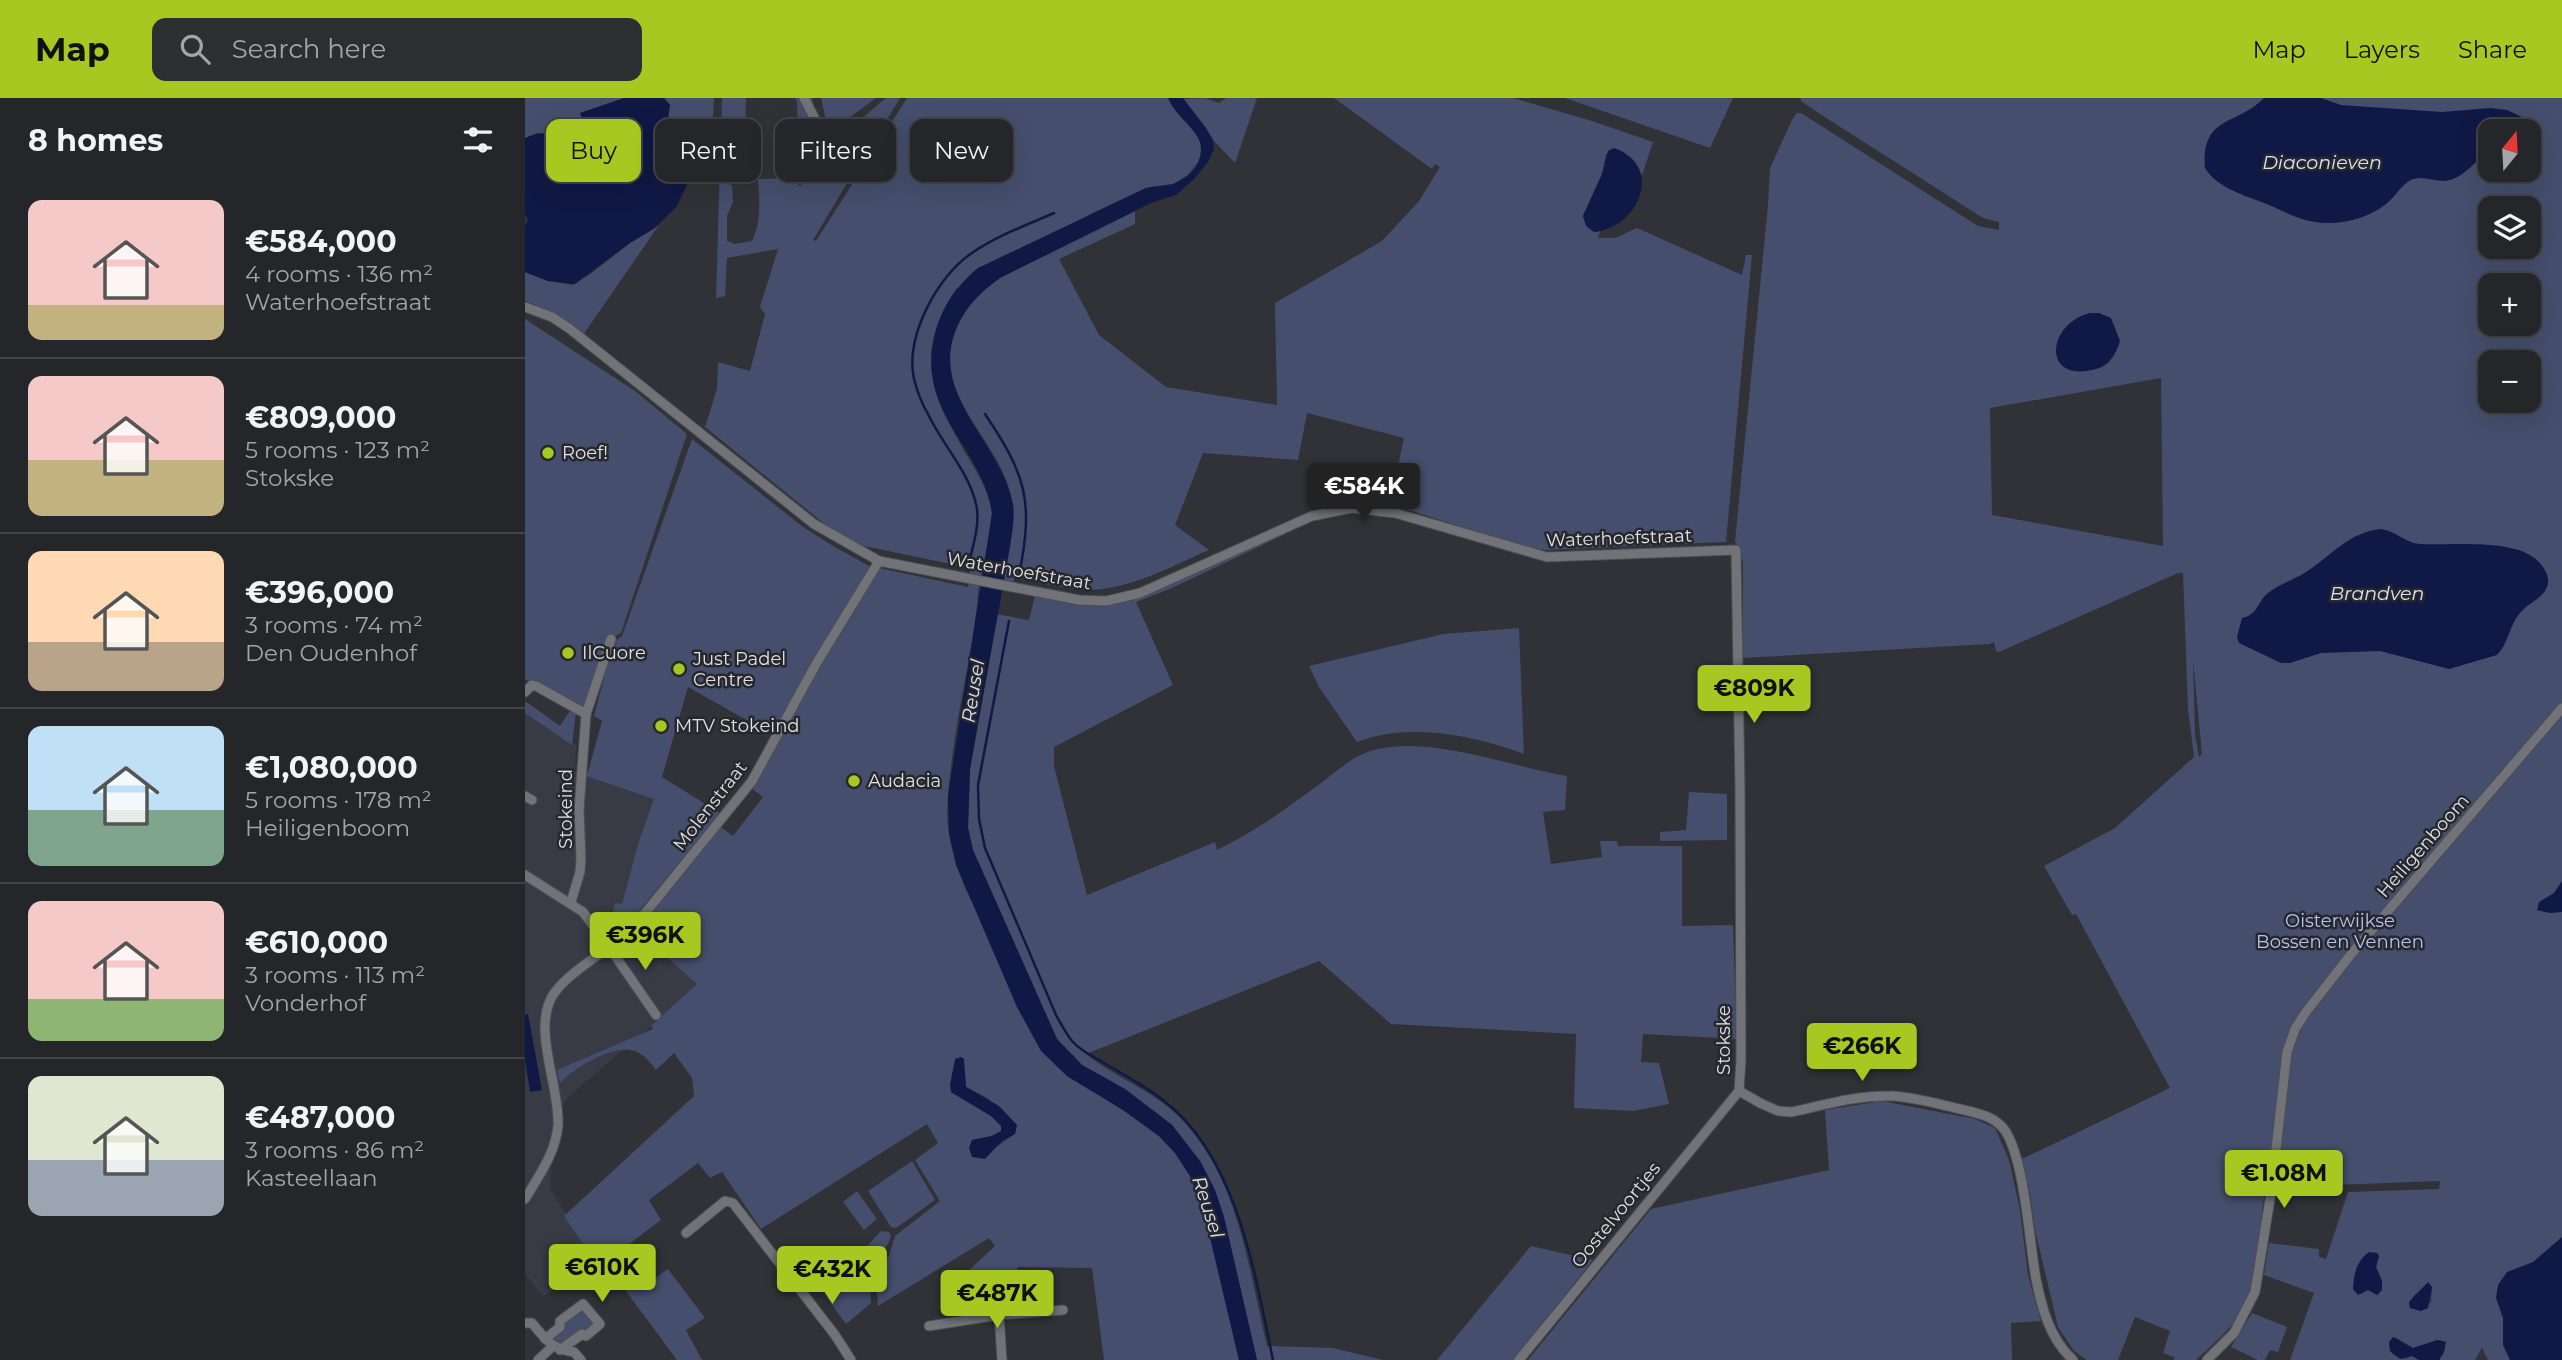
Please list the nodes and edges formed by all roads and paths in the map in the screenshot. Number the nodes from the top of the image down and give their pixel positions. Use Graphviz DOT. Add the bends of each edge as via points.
graph roads {
  1 [pos="804,98"];
  2 [pos="815,119"];
  3 [pos="525,307"];
  4 [pos="1736,550"];
  5 [pos="879,561"];
  6 [pos="611,639"];
  7 [pos="525,692"];
  8 [pos="2562,708"];
  9 [pos="586,714"];
  10 [pos="525,875"];
  11 [pos="571,902"];
  12 [pos="609,947"];
  13 [pos="656,1015"];
  14 [pos="1739,1091"];
  15 [pos="525,1199"];
  16 [pos="686,1233"];
  17 [pos="1062,1310"];
  18 [pos="999,1315"];
  19 [pos="525,1323"];
  20 [pos="929,1326"];
  21 [pos="545,1339"];
  22 [pos="557,1348"];
  23 [pos="538,1360"];
  24 [pos="581,1360"];
  25 [pos="851,1360"];
  26 [pos="1002,1360"];
  27 [pos="1519,1360"];
  28 [pos="2073,1360"];
  29 [pos="2207,1360"];
  1 -- 2 [label="street"];
  3 -- 5 [label="street, Waterhoefstraat" via="570,329 814,524"];
  4 -- 5 [label="street, Waterhoefstraat" via="1547,558 1395,513 1351,508 1311,516 1140,593 1093,602"];
  4 -- 14 [label="street, Stokske"];
  5 -- 12 [label="street, Molenstraat" via="752,781 629,932"];
  6 -- 9 [label="street, Stokeind"];
  7 -- 9 [label="street" via="536,686"];
  8 -- 29 [label="street, Heiligenboom" via="2352,953 2295,1029 2287,1052 2255,1292 2234,1333"];
  9 -- 11 [label="street, Stokeind" via="580,872"];
  10 -- 11 [label="street"];
  11 -- 12 [label="street"];
  12 -- 13 [label="street"];
  12 -- 15 [label="street, Molenstraat" via="554,992 546,1010 558,1123 545,1167"];
  14 -- 27 [label="street, Oostelvoortjes"];
  14 -- 28 [label="street, Stokske" via="1778,1111 1889,1096 1996,1121 2015,1155 2047,1322"];
  16 -- 25 [label="street" via="725,1201 733,1203"];
  17 -- 18 [label="street"];
  18 -- 20 [label="street"];
  18 -- 26 [label="street"];
  19 -- 21 [label="street" via="532,1323"];
  21 -- 22 [label="street"];
  21 -- 22 [label="street" via="583,1304 600,1324 586,1336"];
  22 -- 23 [label="street"];
  22 -- 24 [label="street" via="574,1352"];
}
